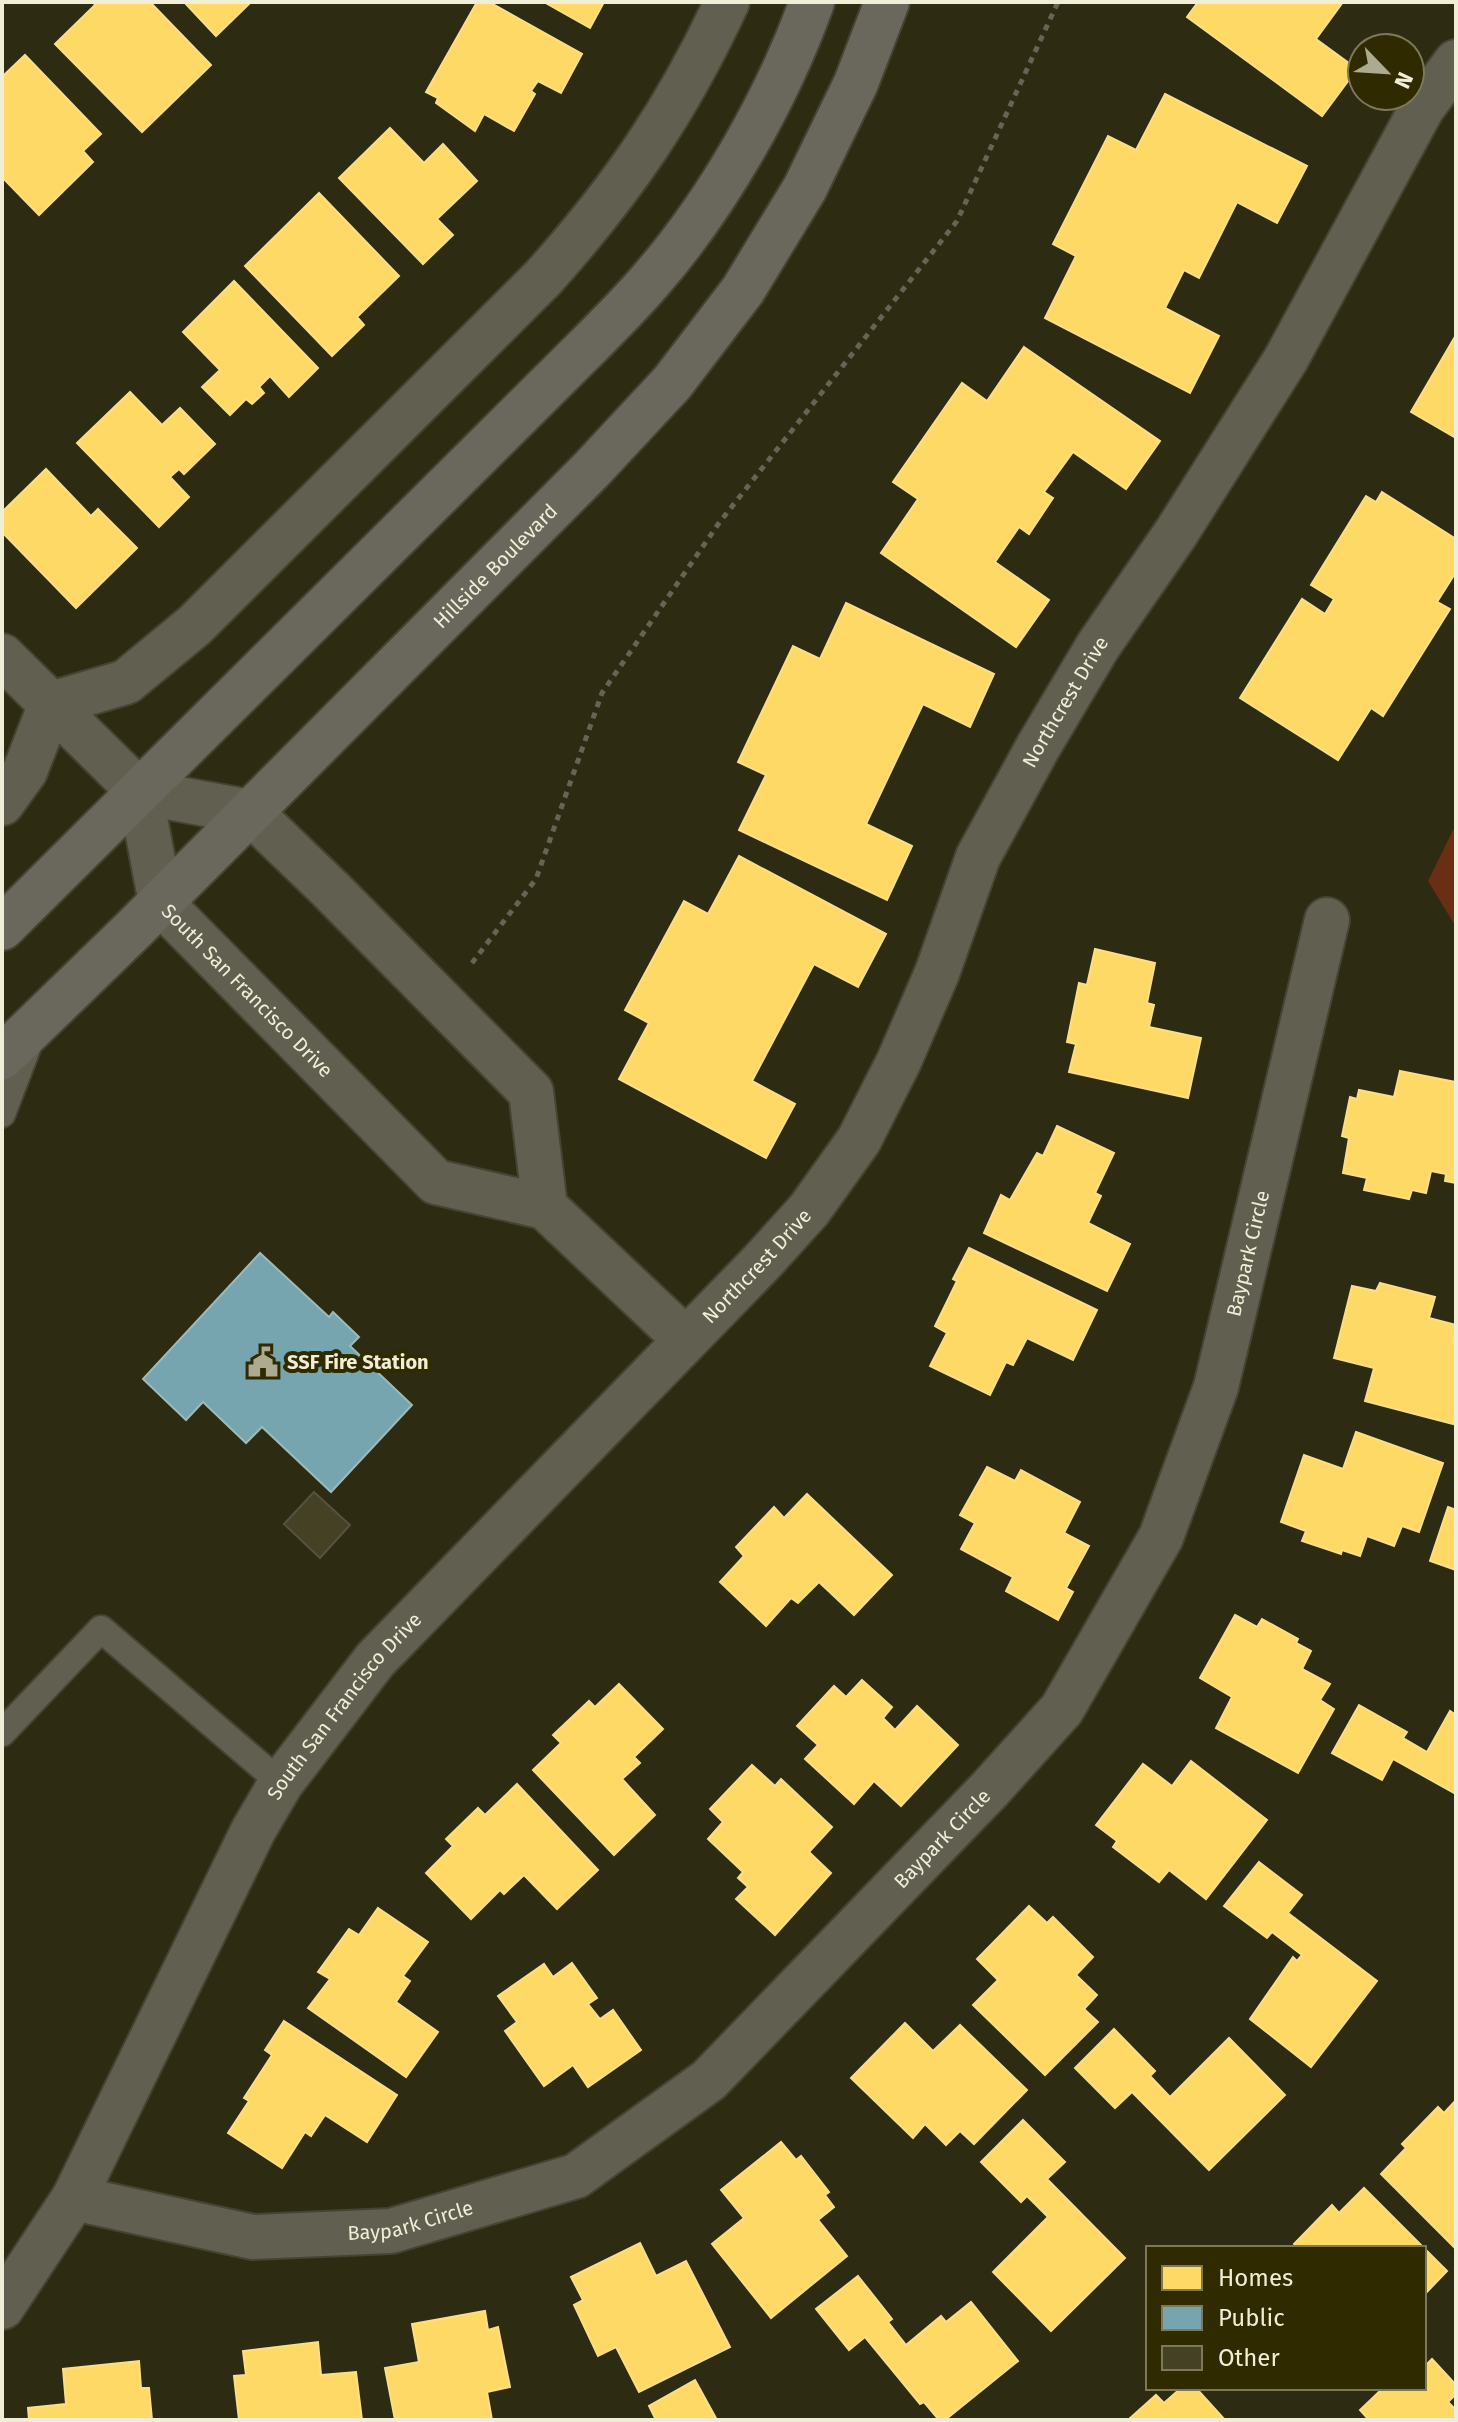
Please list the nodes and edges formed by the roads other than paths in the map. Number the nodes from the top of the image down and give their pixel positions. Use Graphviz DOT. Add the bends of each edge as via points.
graph roads {
  1 [pos="727,2"];
  2 [pos="812,2"];
  3 [pos="887,2"];
  4 [pos="1456,62"];
  5 [pos="2,656"];
  6 [pos="51,704"];
  7 [pos="140,792"];
  8 [pos="2,803"];
  9 [pos="250,812"];
  10 [pos="161,903"];
  11 [pos="1327,920"];
  12 [pos="2,928"];
  13 [pos="36,1025"];
  14 [pos="2,1057"];
  15 [pos="2,1114"];
  16 [pos="545,1207"];
  17 [pos="685,1339"];
  18 [pos="2,1733"];
  19 [pos="281,1783"];
  20 [pos="74,2198"];
  21 [pos="2,2307"];
  1 -- 6 [label="street" via="641,158 543,278 195,625 126,682"];
  2 -- 7 [label="main road" via="752,130 652,279"];
  3 -- 9 [label="main road, Hillside Boulevard" via="856,83 805,188 710,335 591,470"];
  4 -- 17 [label="street, Northcrest Drive" via="1422,108 1286,359 1038,747 978,857 937,973 859,1140 809,1210"];
  5 -- 6 [label="street"];
  6 -- 7 [label="street"];
  6 -- 8 [label="street" via="25,771"];
  7 -- 9 [label="street"];
  7 -- 10 [label="street, South San Francisco Drive"];
  7 -- 12 [label="main road"];
  9 -- 10 [label="main road, Hillside Boulevard"];
  9 -- 16 [label="street" via="531,1092"];
  10 -- 13 [label="main road, Hillside Boulevard"];
  10 -- 16 [label="street, South San Francisco Drive" via="436,1182"];
  11 -- 20 [label="street, Baypark Circle" via="1216,1387 1161,1537 1062,1709 709,2080 576,2176 391,2231 253,2237"];
  13 -- 14 [label="main road, Hillside Boulevard"];
  13 -- 15 [label="lane"];
  16 -- 17 [label="street"];
  17 -- 19 [label="street, South San Francisco Drive" via="375,1660"];
  18 -- 19 [label="lane" via="101,1629"];
  19 -- 20 [label="street, South San Francisco Drive"];
  20 -- 21 [label="street, South San Francisco Drive"];
}
